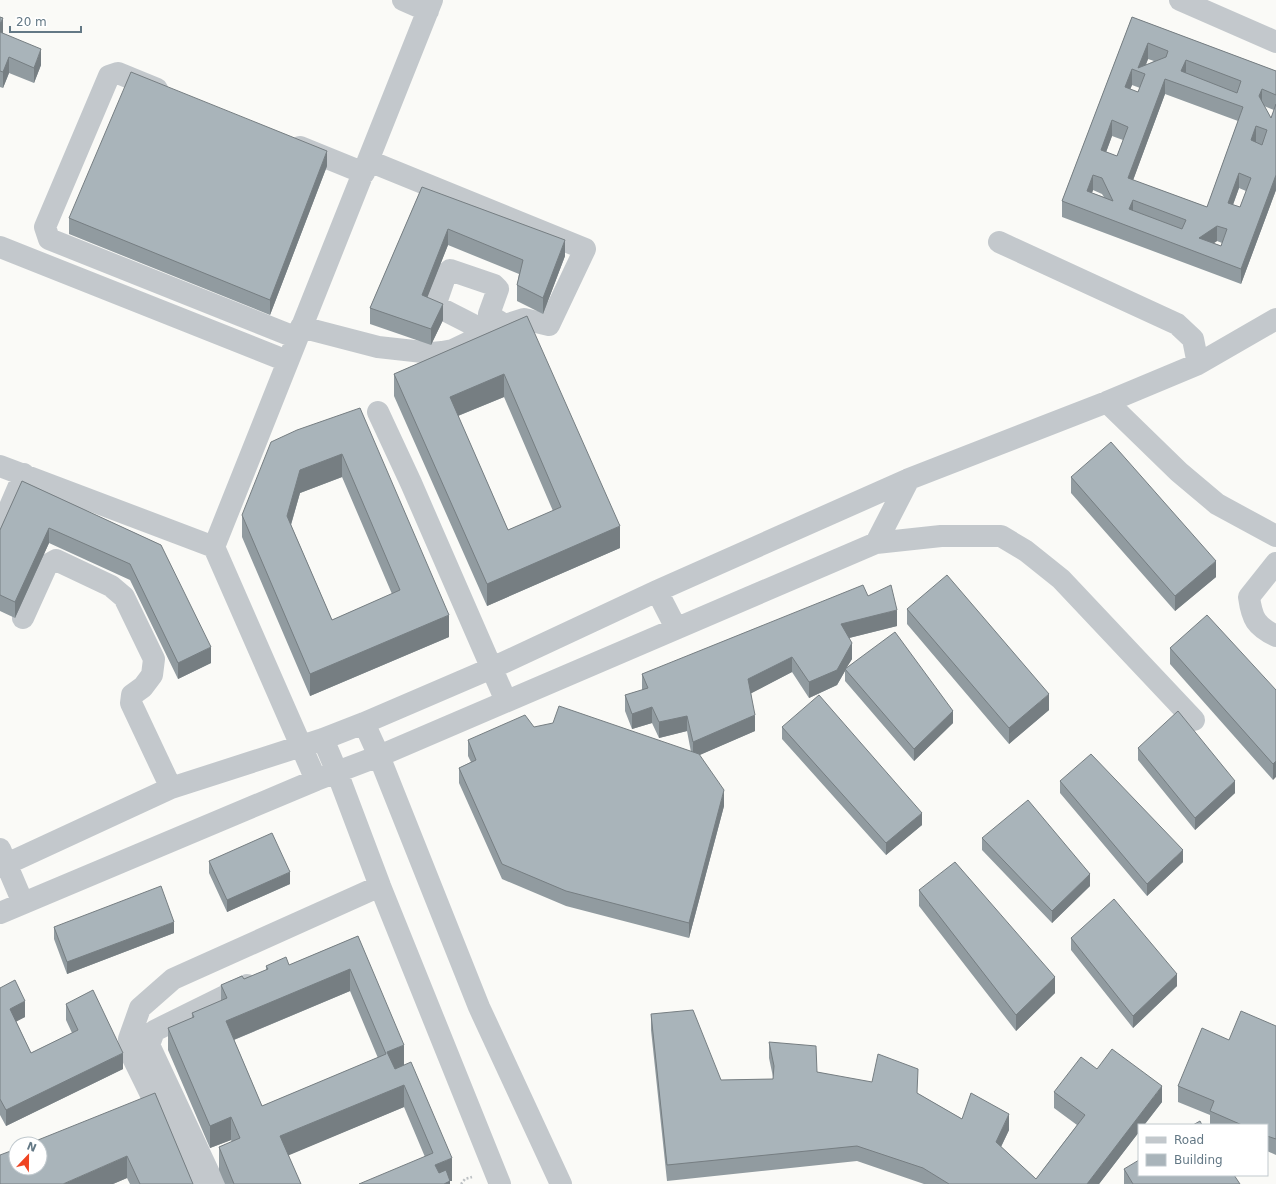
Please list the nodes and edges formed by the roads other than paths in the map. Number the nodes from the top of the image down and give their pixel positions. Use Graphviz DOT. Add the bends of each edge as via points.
graph roads {
  1 [pos="403,0"];
  2 [pos="1180,0"];
  3 [pos="430,5"];
  4 [pos="1276,42"];
  5 [pos="177,97"];
  6 [pos="280,139"];
  7 [pos="366,167"];
  8 [pos="999,242"];
  9 [pos="0,247"];
  10 [pos="1276,319"];
  11 [pos="299,332"];
  12 [pos="287,361"];
  13 [pos="1198,364"];
  14 [pos="1107,402"];
  15 [pos="369,416"];
  16 [pos="0,466"];
  17 [pos="24,474"];
  18 [pos="909,479"];
  19 [pos="0,530"];
  20 [pos="1276,536"];
  21 [pos="876,543"];
  22 [pos="214,547"];
  23 [pos="1276,563"];
  24 [pos="657,591"];
  25 [pos="24,618"];
  26 [pos="676,628"];
  27 [pos="1276,636"];
  28 [pos="492,668"];
  29 [pos="506,701"];
  30 [pos="1194,720"];
  31 [pos="364,723"];
  32 [pos="323,739"];
  33 [pos="301,745"];
  34 [pos="379,756"];
  35 [pos="337,772"];
  36 [pos="316,780"];
  37 [pos="171,788"];
  38 [pos="2,860"];
  39 [pos="380,886"];
  40 [pos="23,903"];
  41 [pos="0,913"];
  42 [pos="265,976"];
  43 [pos="195,1184"];
  44 [pos="214,1184"];
  45 [pos="500,1184"];
  46 [pos="561,1184"];
  1 -- 3 [label="street"];
  2 -- 4 [label="street"];
  3 -- 7 [label="street"];
  5 -- 11 [label="street" via="118,73 109,76 45,227 49,239"];
  6 -- 7 [label="street"];
  7 -- 11 [label="street"];
  7 -- 11 [label="street" via="585,249 549,325 524,319 453,350 432,353 378,347"];
  8 -- 13 [label="street" via="1177,324 1193,339"];
  9 -- 12 [label="street"];
  10 -- 13 [label="street"];
  11 -- 12 [label="street"];
  12 -- 22 [label="street"];
  13 -- 14 [label="street"];
  14 -- 18 [label="street"];
  14 -- 20 [label="street" via="1217,504"];
  15 -- 28 [label="street" via="411,483"];
  16 -- 17 [label="street"];
  17 -- 19 [label="street"];
  17 -- 22 [label="street"];
  18 -- 21 [label="street"];
  18 -- 24 [label="street"];
  21 -- 26 [label="street"];
  21 -- 30 [label="street" via="941,536 1001,536 1026,551 1061,579"];
  22 -- 33 [label="street"];
  23 -- 27 [label="street" via="1249,597 1251,613 1259,626"];
  24 -- 26 [label="street"];
  24 -- 28 [label="street"];
  25 -- 37 [label="street" via="47,565 56,560 111,586 124,597 154,659 152,675 143,688 132,695 131,703"];
  26 -- 29 [label="street"];
  28 -- 29 [label="street"];
  28 -- 31 [label="street"];
  29 -- 34 [label="street"];
  31 -- 32 [label="street"];
  31 -- 34 [label="street"];
  32 -- 33 [label="street"];
  32 -- 35 [label="street"];
  33 -- 36 [label="street"];
  33 -- 37 [label="street"];
  34 -- 35 [label="street"];
  34 -- 46 [label="street" via="479,1007"];
  35 -- 36 [label="street"];
  35 -- 39 [label="street"];
  36 -- 40 [label="street"];
  37 -- 38 [label="street"];
  38 -- 40 [label="street"];
  39 -- 43 [label="street" via="173,979 140,1008 129,1039 130,1052"];
  39 -- 45 [label="street"];
  40 -- 41 [label="street"];
  42 -- 44 [label="street" via="154,1031 149,1044"];
}
